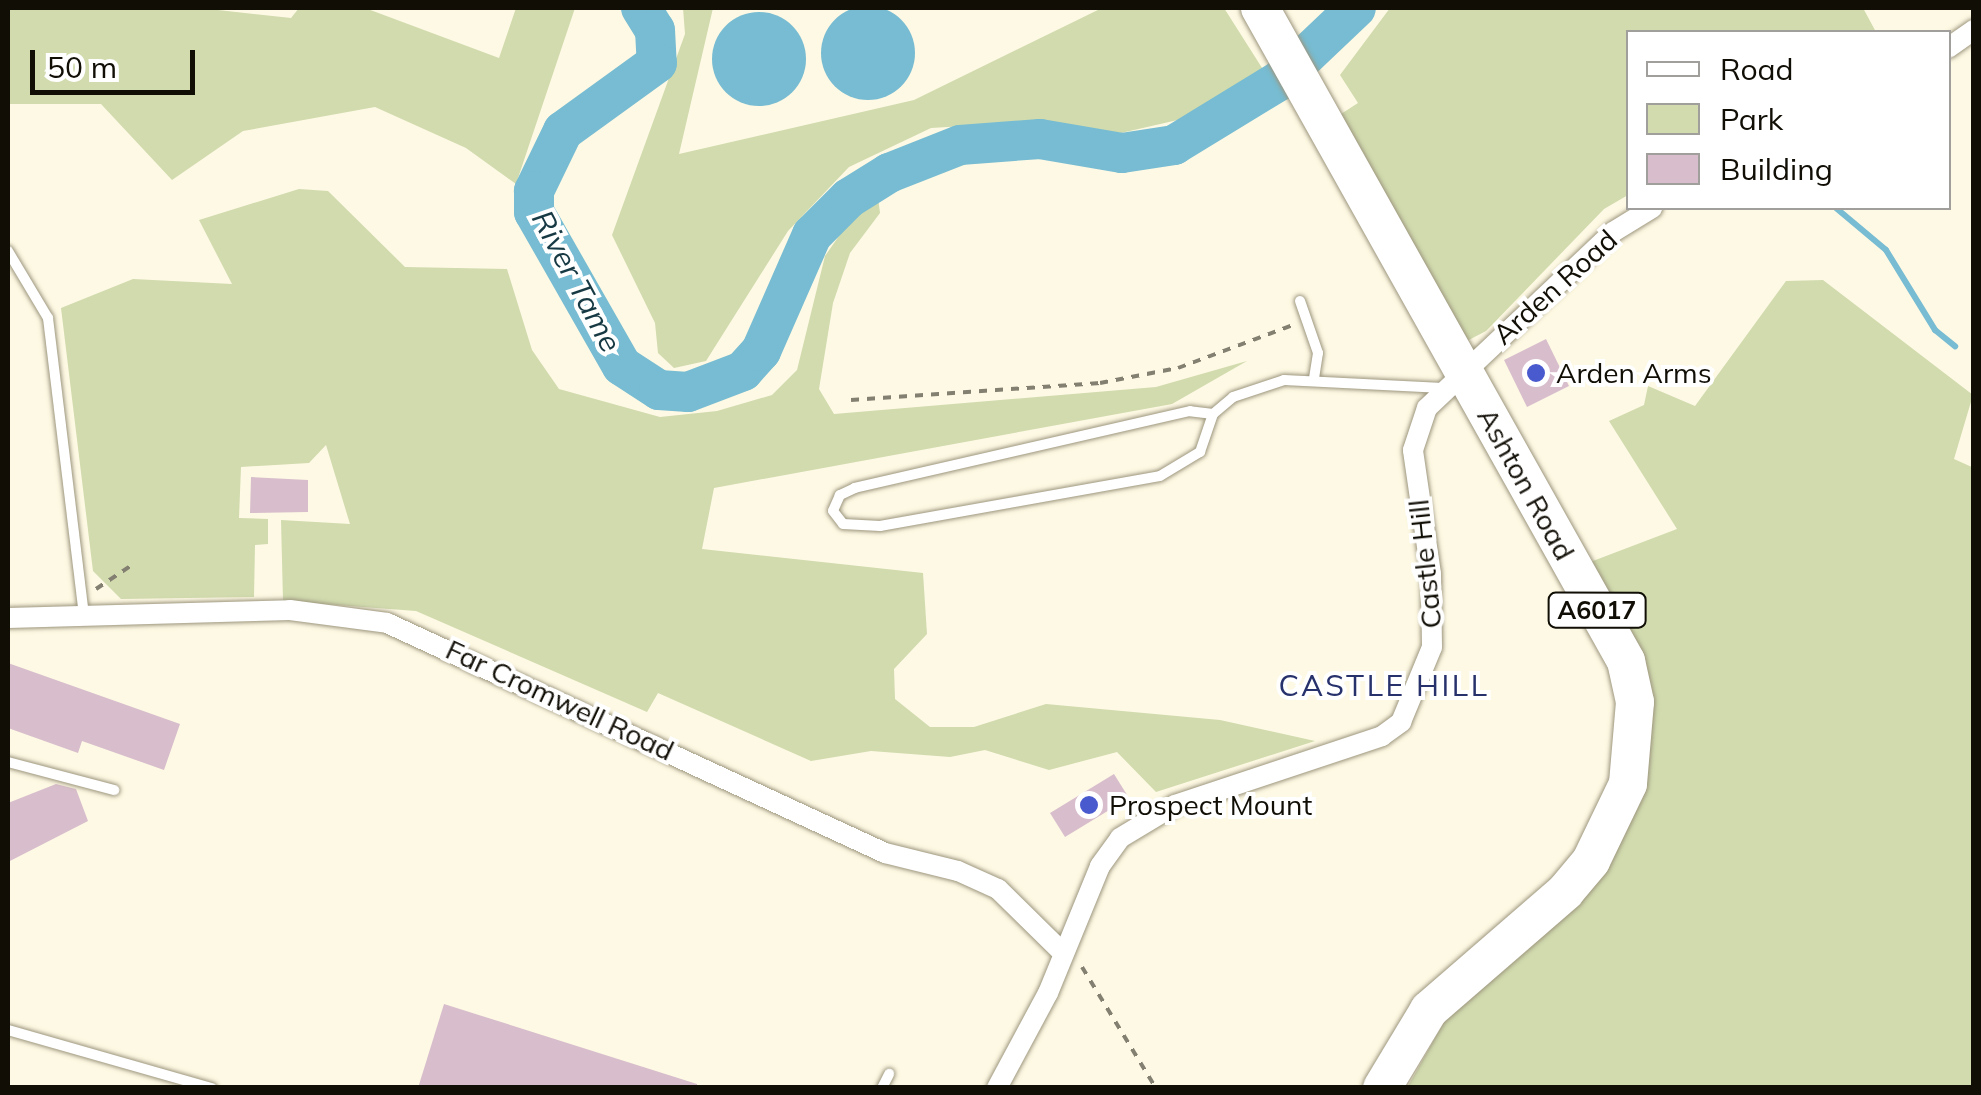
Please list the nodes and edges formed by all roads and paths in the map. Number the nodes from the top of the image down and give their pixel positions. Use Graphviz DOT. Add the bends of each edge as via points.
graph roads {
  1 [pos="1260,8"];
  2 [pos="1974,30"];
  3 [pos="1951,46"];
  4 [pos="1649,210"];
  5 [pos="8,252"];
  6 [pos="1300,300"];
  7 [pos="1307,320"];
  8 [pos="1314,378"];
  9 [pos="1453,380"];
  10 [pos="851,400"];
  11 [pos="1212,414"];
  12 [pos="135,563"];
  13 [pos="81,592"];
  14 [pos="84,617"];
  15 [pos="8,618"];
  16 [pos="8,762"];
  17 [pos="114,790"];
  18 [pos="1062,952"];
  19 [pos="8,1030"];
  20 [pos="889,1074"];
  21 [pos="212,1088"];
  22 [pos="882,1088"];
  23 [pos="997,1088"];
  24 [pos="1156,1088"];
  25 [pos="1382,1088"];
  1 -- 9 [label="highway, Ashton Road / A6017"];
  2 -- 3 [label="street"];
  4 -- 9 [label="street, Arden Road" via="1612,232"];
  5 -- 13 [label="lane" via="48,318"];
  6 -- 7 [label="lane"];
  7 -- 8 [label="lane" via="1318,352"];
  7 -- 10 [label="path" via="1178,368 1100,383"];
  8 -- 9 [label="lane"];
  8 -- 11 [label="lane" via="1258,387"];
  9 -- 18 [label="street, Castle Hill" via="1427,408 1413,450 1434,612 1432,647 1401,722 1382,736 1175,805 1120,838 1100,866"];
  9 -- 25 [label="highway, Ashton Road / A6017" via="1626,661 1635,744 1628,784 1590,860 1565,892 1430,1010"];
  11 -- 11 [label="lane" via="1200,452 1160,476 880,526 843,524 832,511 840,495 855,488 1190,412"];
  12 -- 13 [label="path" via="107,586"];
  13 -- 14 [label="lane"];
  14 -- 15 [label="street, Far Cromwell Road"];
  14 -- 18 [label="street, Far Cromwell Road" via="290,610 387,623 885,853 958,871 998,889"];
  16 -- 17 [label="lane"];
  18 -- 23 [label="street, Castle Hill" via="1048,994"];
  18 -- 24 [label="path" via="1084,968"];
  19 -- 21 [label="lane"];
  20 -- 22 [label="lane"];
}
